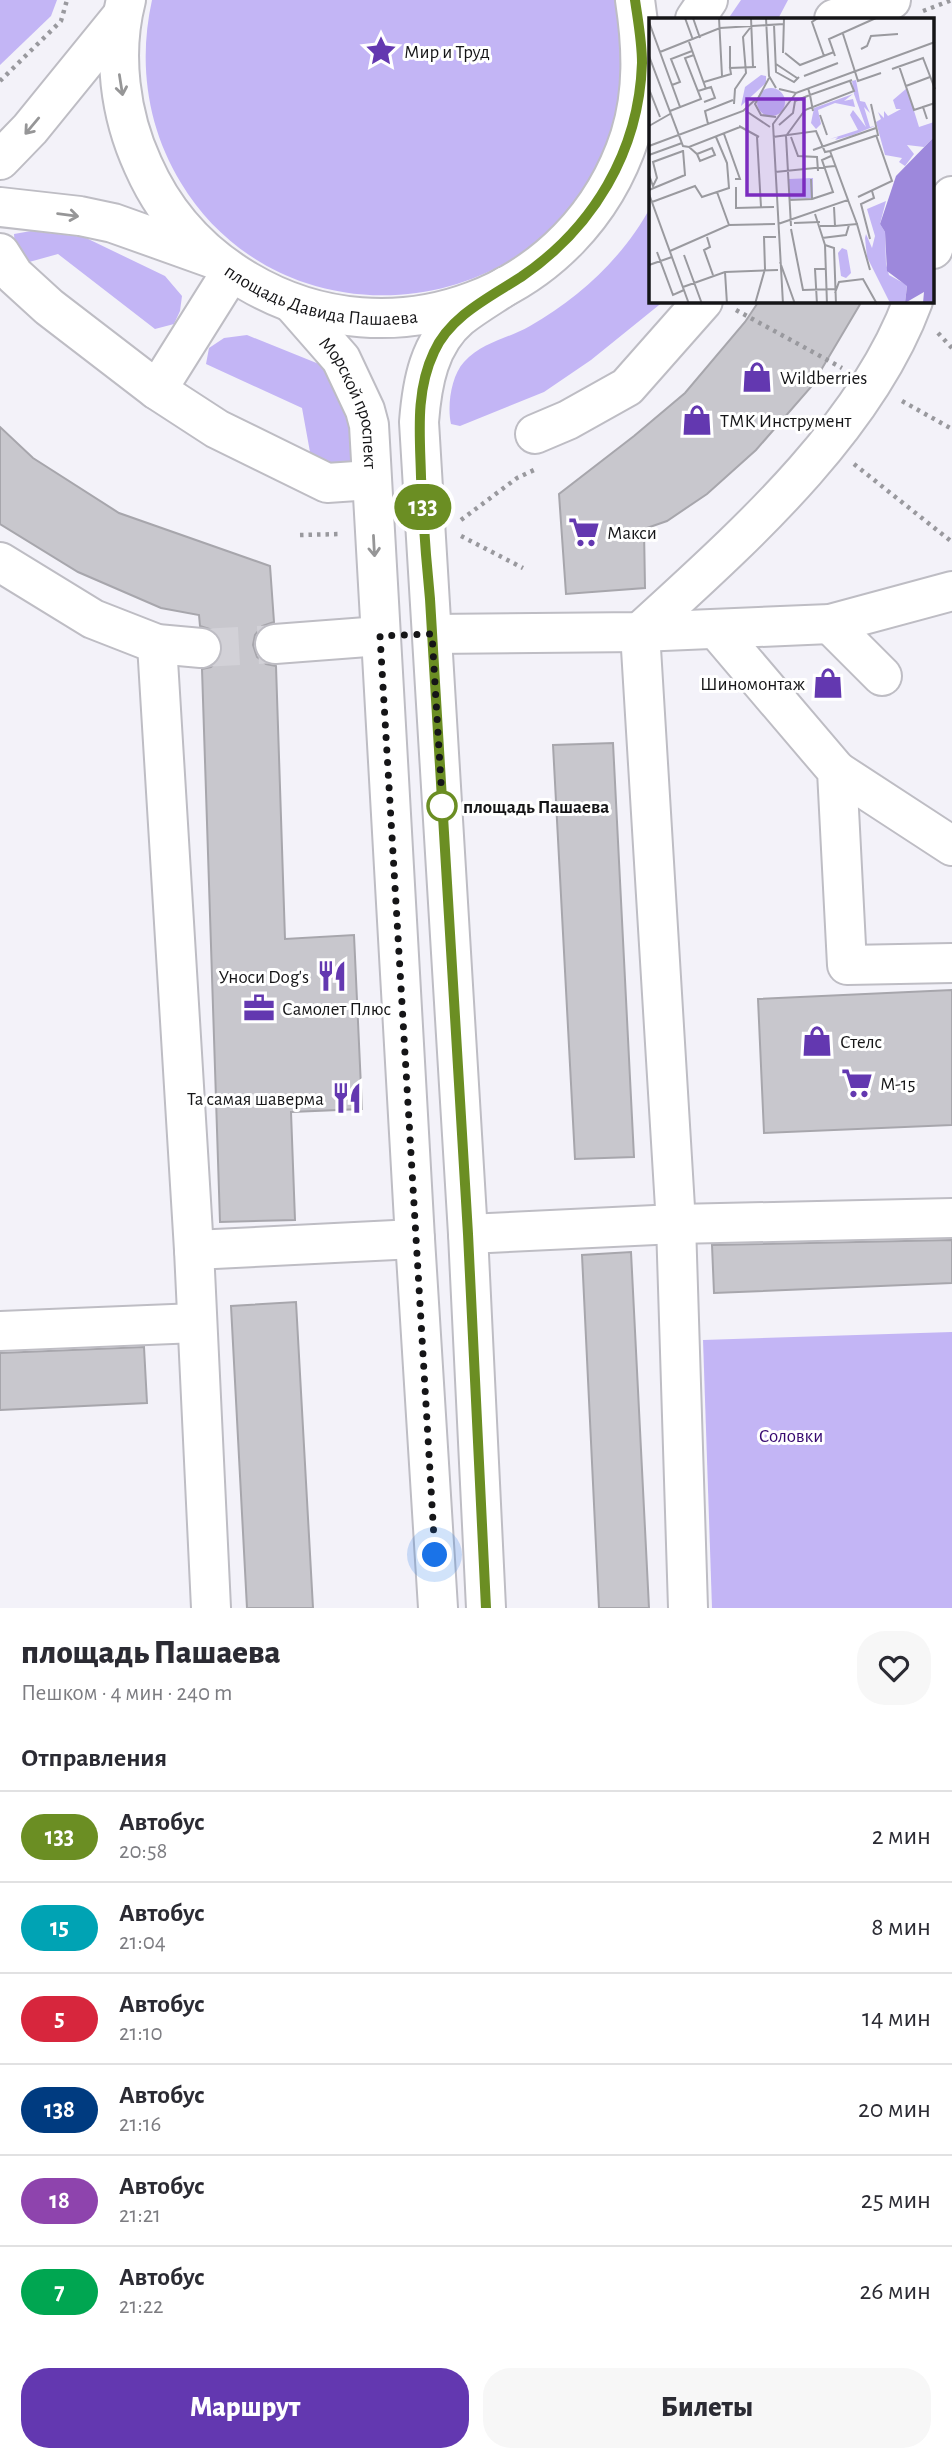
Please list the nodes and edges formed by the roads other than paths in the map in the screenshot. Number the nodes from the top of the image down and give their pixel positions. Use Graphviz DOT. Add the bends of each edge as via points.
graph roads {
  1 [pos="635,0"];
  2 [pos="708,0"];
  3 [pos="891,0"];
  4 [pos="124,8"];
  5 [pos="696,18"];
  6 [pos="837,18"];
  7 [pos="649,102"];
  8 [pos="630,135"];
  9 [pos="0,160"];
  10 [pos="952,196"];
  11 [pos="0,207"];
  12 [pos="934,246"];
  13 [pos="0,253"];
  14 [pos="222,265"];
  15 [pos="506,286"];
  16 [pos="292,303"];
  17 [pos="701,303"];
  18 [pos="913,303"];
  19 [pos="157,390"];
  20 [pos="535,434"];
  21 [pos="371,480"];
  22 [pos="0,562"];
  23 [pos="952,591"];
  24 [pos="830,624"];
  25 [pos="716,629"];
  26 [pos="640,632"];
  27 [pos="432,634"];
  28 [pos="380,636"];
  29 [pos="157,644"];
  30 [pos="275,644"];
  31 [pos="201,648"];
  32 [pos="882,676"];
  33 [pos="837,771"];
  34 [pos="952,846"];
  35 [pos="952,962"];
  36 [pos="952,1218"];
  37 [pos="676,1224"];
  38 [pos="468,1234"];
  39 [pos="415,1239"];
  40 [pos="194,1250"];
  41 [pos="197,1323"];
  42 [pos="0,1331"];
  43 [pos="211,1608"];
  44 [pos="438,1608"];
  45 [pos="486,1608"];
  46 [pos="688,1608"];
  1 -- 8 [label="main road, площадь Давида Пашаева" via="642,64"];
  2 -- 5 [label="main road"];
  3 -- 6 [label="main road"];
  4 -- 9 [label="main road, one-way" via="30,129"];
  4 -- 14 [label="main road, площадь Давида Пашаева, one-way" via="120,83 133,144 165,207"];
  7 -- 8 [label="main road"];
  8 -- 15 [label="main road, площадь Давида Пашаева" via="613,177 585,220 544,261"];
  10 -- 12 [label="main road"];
  11 -- 14 [label="main road, one-way" via="113,223"];
  13 -- 19 [label="main road" via="14,275 49,307"];
  14 -- 16 [label="main road, площадь Давида Пашаева"];
  14 -- 19 [label="main road"];
  15 -- 16 [label="main road, площадь Давида Пашаева" via="456,308 411,317 342,316"];
  15 -- 27 [label="main road" via="460,317 443,335 424,378 419,422"];
  16 -- 21 [label="main road, Морской проспект" via="341,359 355,390 369,425"];
  17 -- 20 [label="main road" via="627,387"];
  18 -- 26 [label="main road" via="872,385 812,463 731,548"];
  19 -- 21 [label="main road" via="217,429 327,483"];
  21 -- 28 [label="main road, Морской проспект, one-way"];
  22 -- 29 [label="main road" via="93,619"];
  23 -- 24 [label="main road"];
  24 -- 25 [label="main road"];
  24 -- 32 [label="main road"];
  25 -- 26 [label="main road"];
  25 -- 33 [label="main road"];
  26 -- 27 [label="main road"];
  26 -- 37 [label="main road"];
  27 -- 28 [label="main road"];
  27 -- 38 [label="main road"];
  28 -- 30 [label="main road"];
  28 -- 39 [label="main road, Морской проспект"];
  29 -- 31 [label="main road"];
  29 -- 40 [label="main road"];
  33 -- 34 [label="main road"];
  33 -- 35 [label="main road" via="848,965"];
  36 -- 37 [label="main road"];
  37 -- 38 [label="main road"];
  37 -- 46 [label="main road"];
  38 -- 45 [label="main road"];
  39 -- 40 [label="main road"];
  39 -- 44 [label="main road, Морской проспект"];
  40 -- 41 [label="main road"];
  41 -- 42 [label="main road"];
  41 -- 43 [label="main road"];
}
